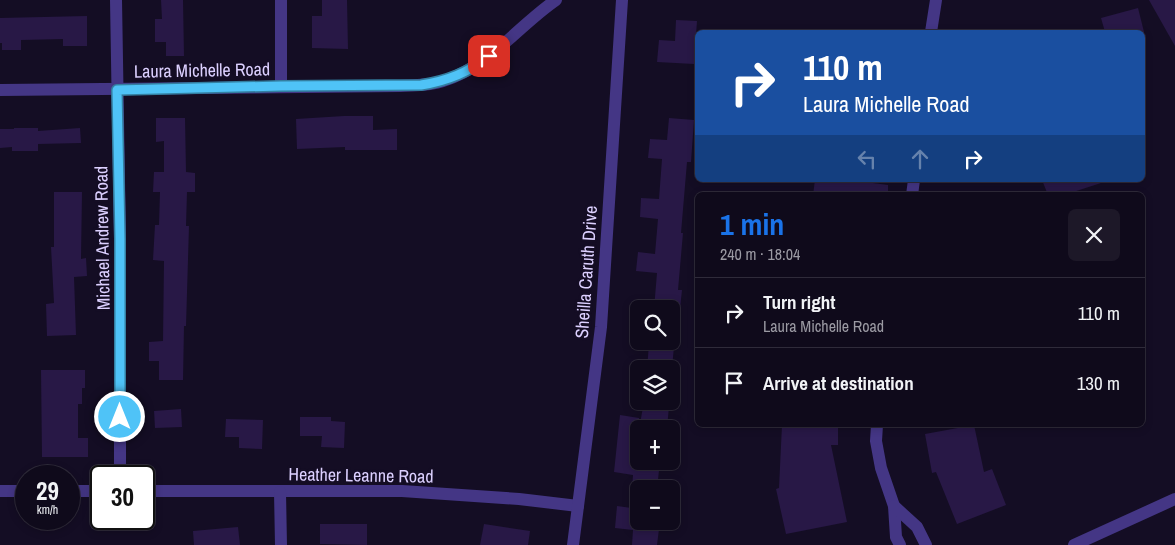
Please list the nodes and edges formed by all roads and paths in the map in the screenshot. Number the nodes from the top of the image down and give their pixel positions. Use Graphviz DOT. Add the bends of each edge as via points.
graph roads {
  1 [pos="116,0"];
  2 [pos="281,0"];
  3 [pos="622,0"];
  4 [pos="936,0"];
  5 [pos="551,1"];
  6 [pos="932,30"];
  7 [pos="281,86"];
  8 [pos="0,90"];
  9 [pos="117,90"];
  10 [pos="877,427"];
  11 [pos="120,465"];
  12 [pos="0,491"];
  13 [pos="15,491"];
  14 [pos="155,491"];
  15 [pos="280,492"];
  16 [pos="1175,499"];
  17 [pos="578,506"];
  18 [pos="894,506"];
  19 [pos="281,545"];
  20 [pos="573,545"];
  21 [pos="900,545"];
  22 [pos="926,545"];
  23 [pos="1074,545"];
  1 -- 9 [label="street, Michael Andrew Road"];
  2 -- 7 [label="street"];
  3 -- 17 [label="street, Sheilla Caruth Drive" via="602,318"];
  4 -- 6 [label="street"];
  5 -- 7 [label="street, Laura Michelle Road" via="478,65 441,82 407,86"];
  7 -- 9 [label="street, Laura Michelle Road"];
  8 -- 9 [label="street, Laura Michelle Road"];
  9 -- 11 [label="street, Michael Andrew Road"];
  10 -- 18 [label="street" via="881,468"];
  12 -- 13 [label="street"];
  14 -- 15 [label="street, Heather Leanne Road"];
  15 -- 17 [label="street, Heather Leanne Road" via="402,492"];
  15 -- 19 [label="street"];
  16 -- 23 [label="street"];
  17 -- 20 [label="street, Sheilla Caruth Drive"];
  18 -- 21 [label="street" via="896,538"];
  18 -- 22 [label="street" via="917,527"];
}
